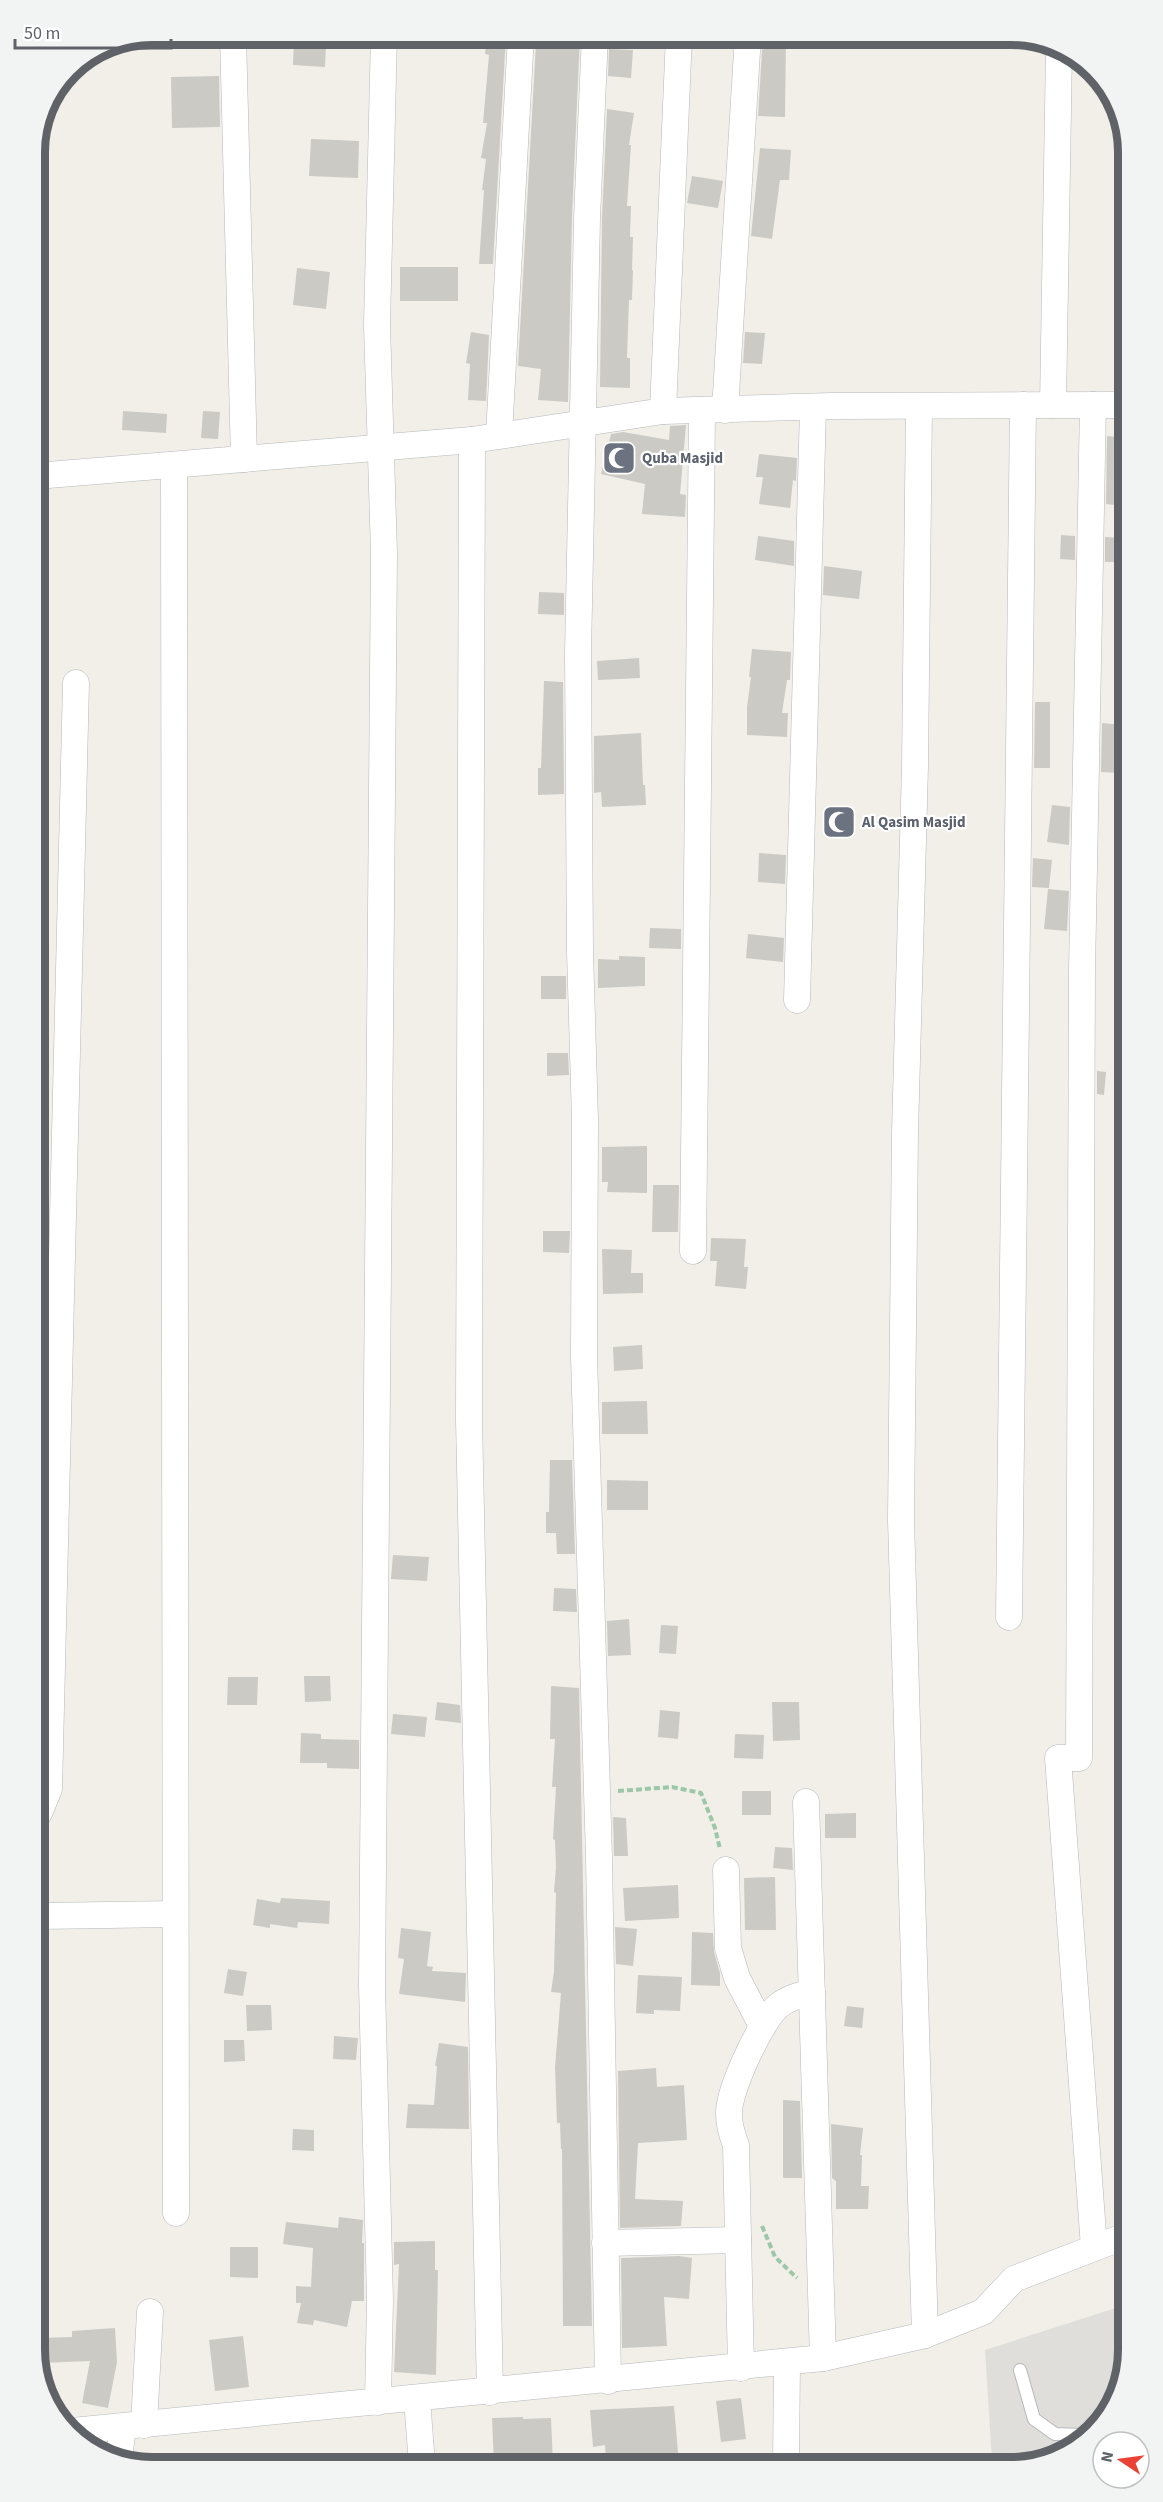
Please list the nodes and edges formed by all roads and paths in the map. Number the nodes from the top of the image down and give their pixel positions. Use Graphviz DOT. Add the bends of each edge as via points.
graph roads {
  1 [pos="233,45"];
  2 [pos="384,45"];
  3 [pos="520,45"];
  4 [pos="595,45"];
  5 [pos="679,45"];
  6 [pos="747,45"];
  7 [pos="1059,56"];
  8 [pos="1023,405"];
  9 [pos="1053,405"];
  10 [pos="1094,405"];
  11 [pos="1118,405"];
  12 [pos="919,406"];
  13 [pos="813,408"];
  14 [pos="663,411"];
  15 [pos="714,411"];
  16 [pos="584,423"];
  17 [pos="499,435"];
  18 [pos="472,440"];
  19 [pos="380,448"];
  20 [pos="244,459"];
  21 [pos="174,465"];
  22 [pos="45,475"];
  23 [pos="76,683"];
  24 [pos="797,1000"];
  25 [pos="693,1251"];
  26 [pos="1009,1617"];
  27 [pos="597,1786"];
  28 [pos="45,1800"];
  29 [pos="806,1802"];
  30 [pos="726,1870"];
  31 [pos="176,1914"];
  32 [pos="45,1916"];
  33 [pos="812,1992"];
  34 [pos="762,2026"];
  35 [pos="176,2213"];
  36 [pos="758,2217"];
  37 [pos="1118,2239"];
  38 [pos="738,2240"];
  39 [pos="605,2243"];
  40 [pos="1094,2247"];
  41 [pos="799,2279"];
  42 [pos="150,2312"];
  43 [pos="925,2335"];
  44 [pos="823,2358"];
  45 [pos="787,2362"];
  46 [pos="741,2368"];
  47 [pos="1020,2370"];
  48 [pos="608,2380"];
  49 [pos="490,2392"];
  50 [pos="417,2398"];
  51 [pos="378,2402"];
  52 [pos="134,2426"];
  53 [pos="81,2430"];
  54 [pos="1076,2435"];
  55 [pos="122,2452"];
  56 [pos="421,2457"];
  57 [pos="786,2457"];
  1 -- 20 [label="street"];
  2 -- 19 [label="street" via="378,325"];
  3 -- 17 [label="street"];
  4 -- 16 [label="street"];
  5 -- 14 [label="street"];
  6 -- 15 [label="street"];
  7 -- 9 [label="street"];
  8 -- 9 [label="street"];
  8 -- 12 [label="street"];
  8 -- 26 [label="street"];
  9 -- 10 [label="street"];
  10 -- 11 [label="street"];
  10 -- 40 [label="street" via="1082,970 1079,1758 1058,1758"];
  12 -- 13 [label="street"];
  12 -- 43 [label="street" via="901,1520"];
  13 -- 15 [label="street"];
  13 -- 24 [label="street"];
  14 -- 15 [label="street"];
  14 -- 16 [label="street"];
  15 -- 25 [label="street"];
  16 -- 17 [label="street"];
  16 -- 27 [label="street" via="578,653 580,940 585,1120 584,1356"];
  17 -- 18 [label="street"];
  18 -- 19 [label="street"];
  18 -- 49 [label="street" via="469,1420"];
  19 -- 20 [label="street"];
  19 -- 51 [label="street" via="384,553 372,1974 380,2300"];
  20 -- 21 [label="street"];
  21 -- 22 [label="street"];
  21 -- 31 [label="street"];
  23 -- 28 [label="street" via="50,1789"];
  27 -- 30 [label="path" via="611,1791 672,1787 700,1793 715,1828"];
  27 -- 39 [label="street"];
  29 -- 33 [label="street"];
  30 -- 34 [label="street" via="728,1948 737,1978"];
  31 -- 32 [label="street"];
  31 -- 35 [label="street"];
  33 -- 34 [label="street" via="777,2007"];
  33 -- 44 [label="street"];
  34 -- 38 [label="street" via="734,2086 729,2112 736,2145"];
  36 -- 41 [label="path" via="775,2257"];
  37 -- 40 [label="street"];
  38 -- 39 [label="street"];
  38 -- 46 [label="street"];
  39 -- 48 [label="street"];
  40 -- 43 [label="street" via="1014,2279 982,2312"];
  42 -- 52 [label="street"];
  43 -- 44 [label="street"];
  44 -- 45 [label="street"];
  45 -- 46 [label="street"];
  45 -- 57 [label="street"];
  46 -- 48 [label="street"];
  47 -- 54 [label="lane" via="1034,2419 1055,2434"];
  48 -- 49 [label="street"];
  49 -- 50 [label="street"];
  50 -- 51 [label="street"];
  50 -- 56 [label="street"];
  51 -- 52 [label="street"];
  52 -- 53 [label="street"];
  52 -- 55 [label="street"];
}
